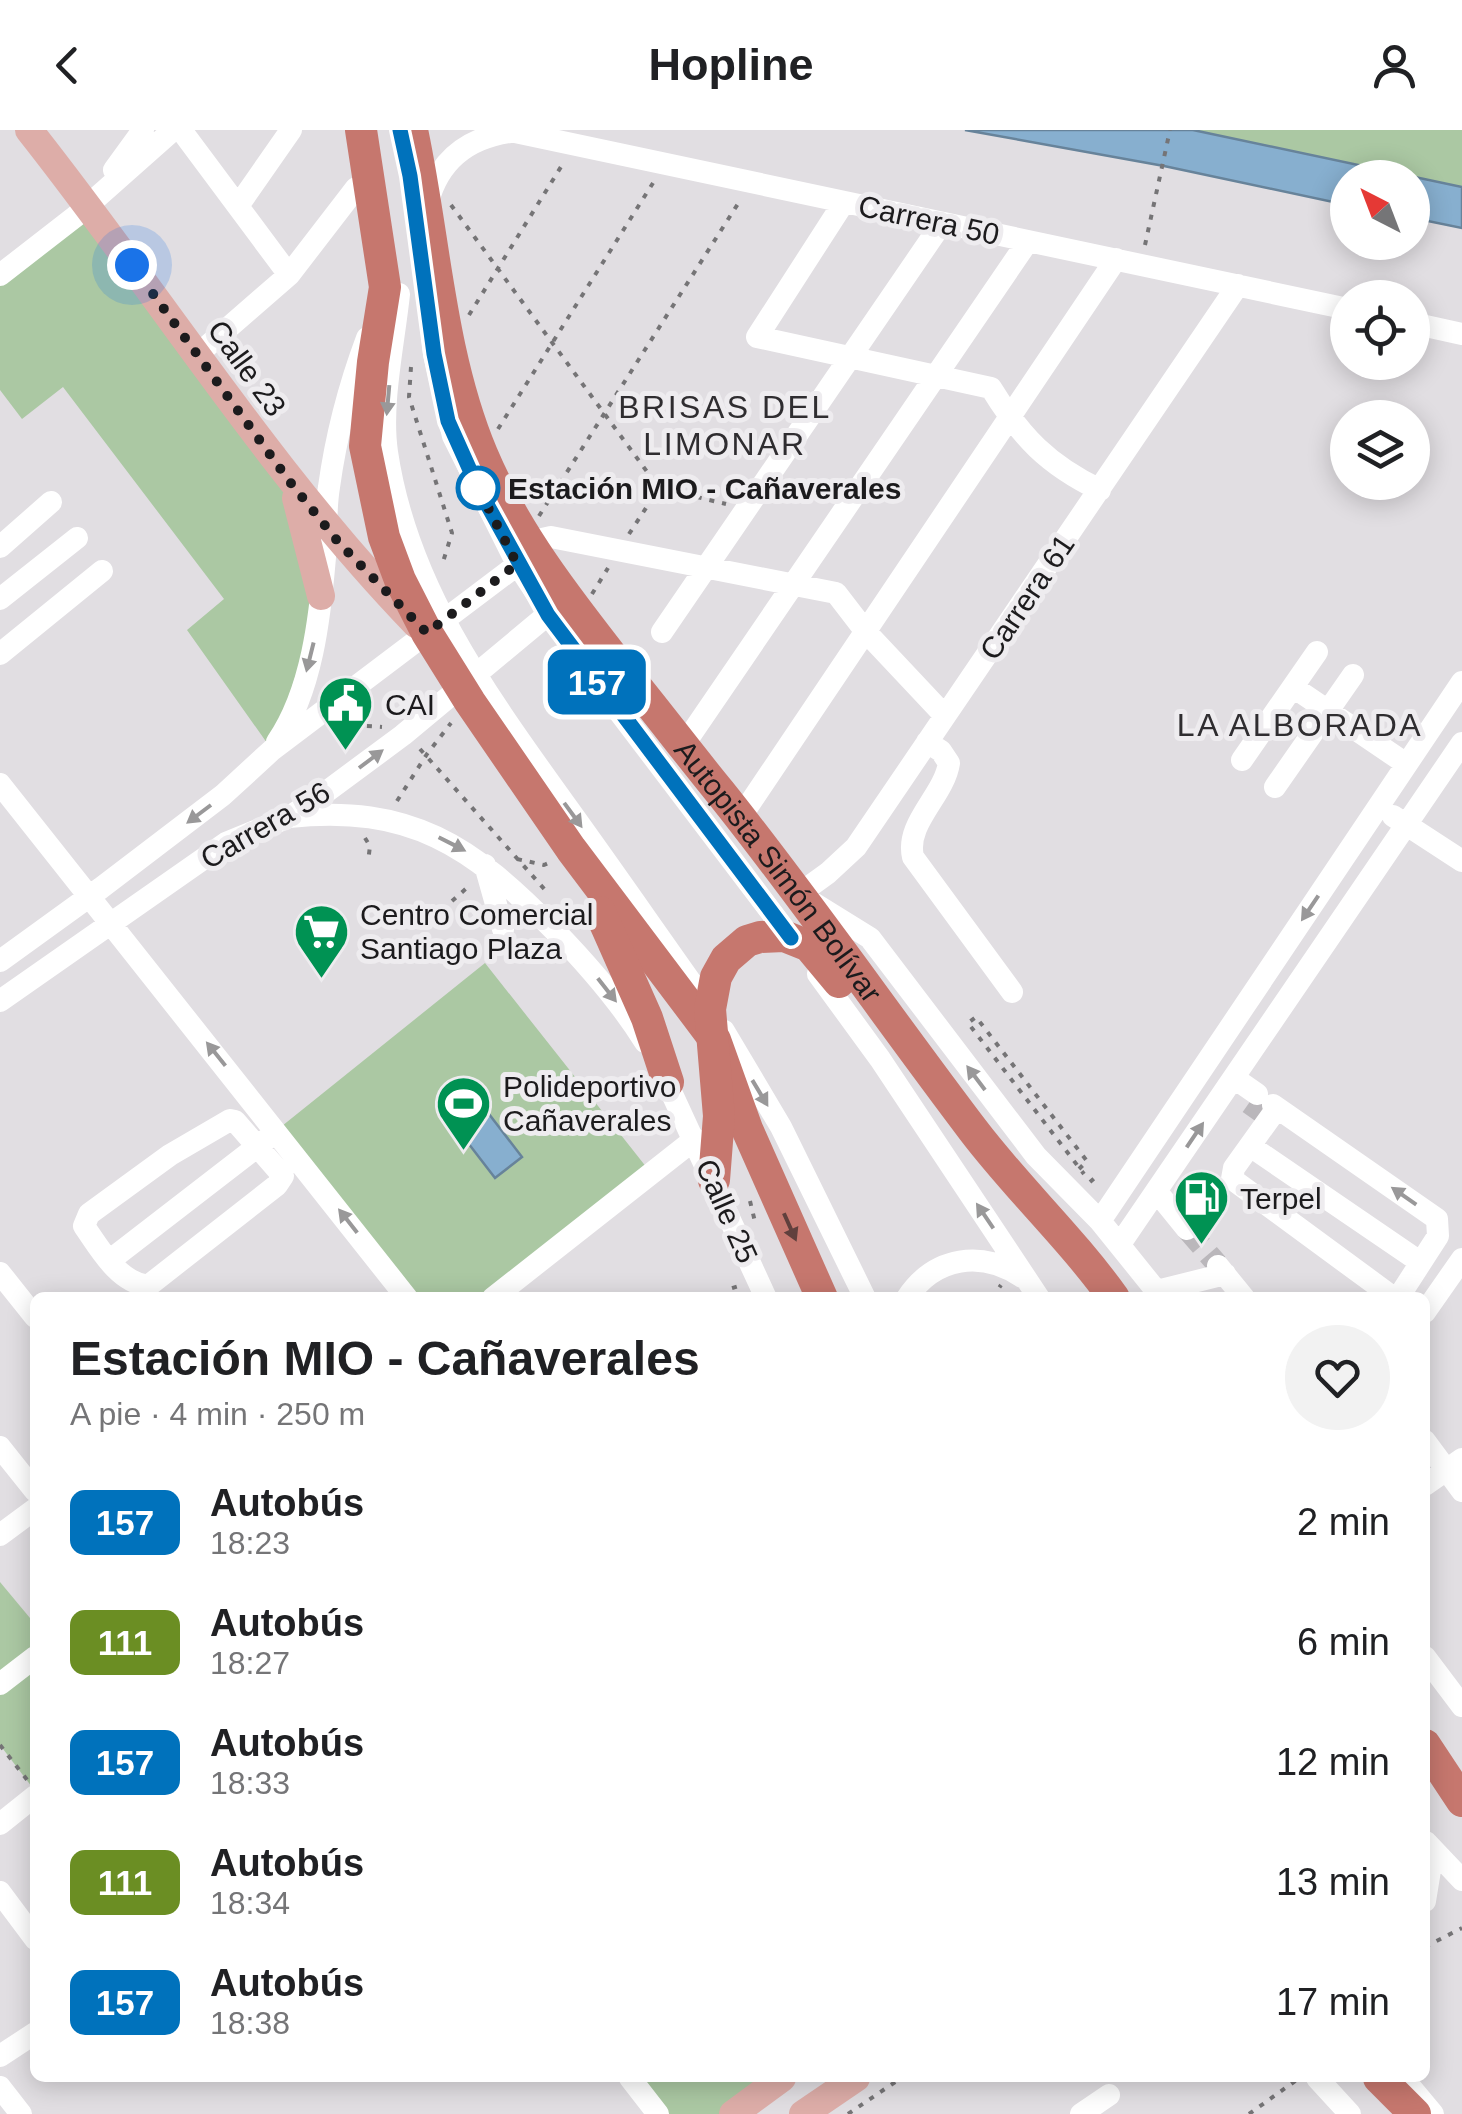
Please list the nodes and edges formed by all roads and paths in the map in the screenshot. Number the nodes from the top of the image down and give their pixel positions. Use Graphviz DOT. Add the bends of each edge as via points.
graph roads {
  1 [pos="29,130"];
  2 [pos="143,130"];
  3 [pos="173,130"];
  4 [pos="181,130"];
  5 [pos="291,130"];
  6 [pos="361,130"];
  7 [pos="375,130"];
  8 [pos="400,130"];
  9 [pos="412,130"];
  10 [pos="1170,130"];
  11 [pos="508,131"];
  12 [pos="575,146"];
  13 [pos="665,164"];
  14 [pos="751,182"];
  15 [pos="369,183"];
  16 [pos="435,199"];
  17 [pos="844,202"];
  18 [pos="88,205"];
  19 [pos="238,206"];
  20 [pos="942,222"];
  21 [pos="1028,241"];
  22 [pos="1116,259"];
  23 [pos="1141,265"];
  24 [pos="499,269"];
  25 [pos="0,275"];
  26 [pos="289,275"];
  27 [pos="1238,285"];
  28 [pos="386,288"];
  29 [pos="1330,305"];
  30 [pos="1430,327"];
  31 [pos="1462,334"];
  32 [pos="553,343"];
  33 [pos="448,347"];
  34 [pos="197,355"];
  35 [pos="850,358"];
  36 [pos="935,376"];
  37 [pos="409,397"];
  38 [pos="606,415"];
  39 [pos="1009,418"];
  40 [pos="482,454"];
  41 [pos="290,482"];
  42 [pos="1100,490"];
  43 [pos="51,502"];
  44 [pos="746,508"];
  45 [pos="327,526"];
  46 [pos="77,538"];
  47 [pos="0,547"];
  48 [pos="526,548"];
  49 [pos="442,566"];
  50 [pos="707,566"];
  51 [pos="102,571"];
  52 [pos="795,584"];
  53 [pos="321,596"];
  54 [pos="0,599"];
  55 [pos="558,607"];
  56 [pos="435,627"];
  57 [pos="662,632"];
  58 [pos="866,632"];
  59 [pos="1317,652"];
  60 [pos="0,654"];
  61 [pos="1352,675"];
  62 [pos="468,681"];
  63 [pos="1462,682"];
  64 [pos="1292,687"];
  65 [pos="1328,711"];
  66 [pos="945,716"];
  67 [pos="334,725"];
  68 [pos="402,735"];
  69 [pos="927,742"];
  70 [pos="1462,743"];
  71 [pos="683,746"];
  72 [pos="272,750"];
  73 [pos="426,754"];
  74 [pos="1242,760"];
  75 [pos="1405,764"];
  76 [pos="0,784"];
  77 [pos="1275,787"];
  78 [pos="397,801"];
  79 [pos="1377,807"];
  80 [pos="290,817"];
  81 [pos="740,818"];
  82 [pos="1406,826"];
  83 [pos="370,846"];
  84 [pos="571,849"];
  85 [pos="1349,850"];
  86 [pos="368,862"];
  87 [pos="1462,862"];
  88 [pos="1380,864"];
  89 [pos="485,865"];
  90 [pos="799,894"];
  91 [pos="90,897"];
  92 [pos="539,899"];
  93 [pos="112,922"];
  94 [pos="791,938"];
  95 [pos="0,961"];
  96 [pos="1012,992"];
  97 [pos="0,1001"];
  98 [pos="712,1024"];
  99 [pos="668,1082"];
  100 [pos="1230,1083"];
  101 [pos="1266,1107"];
  102 [pos="277,1130"];
  103 [pos="976,1134"];
  104 [pos="694,1139"];
  105 [pos="258,1145"];
  106 [pos="1250,1146"];
  107 [pos="1081,1166"];
  108 [pos="1098,1174"];
  109 [pos="714,1180"];
  110 [pos="1157,1192"];
  111 [pos="749,1195"];
  112 [pos="1100,1221"];
  113 [pos="1187,1228"];
  114 [pos="757,1230"];
  115 [pos="1120,1244"];
  116 [pos="1462,1259"];
  117 [pos="108,1261"];
  118 [pos="1420,1262"];
  119 [pos="0,1273"];
  120 [pos="1455,1289"];
  121 [pos="1034,1290"];
  122 [pos="403,1292"];
  123 [pos="501,1292"];
  124 [pos="763,1292"];
  125 [pos="819,1292"];
  126 [pos="862,1292"];
  127 [pos="913,1292"];
  128 [pos="1110,1292"];
  129 [pos="1158,1292"];
  130 [pos="1165,1292"];
  131 [pos="1239,1292"];
  132 [pos="1388,1292"];
  133 [pos="1400,1292"];
  134 [pos="1430,1308"];
  135 [pos="30,1311"];
  136 [pos="1430,1445"];
  137 [pos="0,1446"];
  138 [pos="1454,1464"];
  139 [pos="1430,1481"];
  140 [pos="30,1485"];
  141 [pos="1462,1491"];
  142 [pos="30,1513"];
  143 [pos="0,1536"];
  144 [pos="30,1661"];
  145 [pos="1430,1664"];
  146 [pos="0,1684"];
  147 [pos="1462,1706"];
  148 [pos="0,1745"];
  149 [pos="1430,1752"];
  150 [pos="30,1786"];
  151 [pos="30,1797"];
  152 [pos="1462,1800"];
  153 [pos="0,1824"];
  154 [pos="1430,1845"];
  155 [pos="1462,1880"];
  156 [pos="0,1892"];
  157 [pos="1462,1928"];
  158 [pos="30,1932"];
  159 [pos="1430,1944"];
  160 [pos="30,2036"];
  161 [pos="0,2056"];
  162 [pos="633,2082"];
  163 [pos="777,2082"];
  164 [pos="831,2082"];
  165 [pos="850,2082"];
  166 [pos="895,2082"];
  167 [pos="1294,2082"];
  168 [pos="1320,2082"];
  169 [pos="1383,2082"];
  170 [pos="1407,2082"];
  171 [pos="0,2087"];
  172 [pos="1110,2095"];
  173 [pos="808,2110"];
  174 [pos="21,2114"];
  175 [pos="658,2114"];
  176 [pos="733,2114"];
  177 [pos="848,2114"];
  178 [pos="1081,2114"];
  179 [pos="1249,2114"];
  180 [pos="1350,2114"];
  181 [pos="1415,2114"];
  182 [pos="1433,2114"];
  1 -- 18 [label="main road, Calle 23"];
  2 -- 18 [label="street"];
  3 -- 18 [label="street"];
  4 -- 19 [label="street"];
  5 -- 19 [label="street"];
  6 -- 15 [label="highway"];
  7 -- 56 [label="street, one-way" via="399,294 386,449"];
  8 -- 48 [label="street" via="448,421 461,455"];
  9 -- 16 [label="highway, Autopista Simón Bolívar"];
  10 -- 23 [label="path"];
  11 -- 12 [label="street, Carrera 50"];
  11 -- 16 [label="street, Carrera 50" via="455,153 432,186"];
  12 -- 13 [label="street, Carrera 50"];
  12 -- 24 [label="path"];
  13 -- 14 [label="street, Carrera 50"];
  13 -- 32 [label="path"];
  14 -- 17 [label="street, Carrera 50"];
  14 -- 38 [label="path"];
  15 -- 26 [label="street" via="356,188"];
  15 -- 28 [label="highway"];
  16 -- 24 [label="path"];
  16 -- 33 [label="highway, Autopista Simón Bolívar"];
  17 -- 20 [label="street, Carrera 50"];
  17 -- 35 [label="street" via="757,337"];
  18 -- 25 [label="street"];
  18 -- 34 [label="main road, Calle 23"];
  19 -- 26 [label="street"];
  20 -- 21 [label="street, Carrera 50"];
  20 -- 35 [label="street"];
  21 -- 22 [label="street, Carrera 50"];
  21 -- 36 [label="street"];
  22 -- 23 [label="street, Carrera 50"];
  22 -- 39 [label="street"];
  23 -- 27 [label="street, Carrera 50"];
  24 -- 32 [label="path"];
  24 -- 33 [label="path"];
  26 -- 34 [label="street"];
  27 -- 29 [label="street, Carrera 50"];
  27 -- 42 [label="street, Carrera 61"];
  28 -- 45 [label="street, Carrera 56" via="343,413"];
  28 -- 56 [label="highway" via="366,446 400,580"];
  30 -- 31 [label="street"];
  32 -- 38 [label="path"];
  32 -- 40 [label="path"];
  33 -- 40 [label="highway, Autopista Simón Bolívar"];
  34 -- 41 [label="main road, Calle 23"];
  35 -- 36 [label="street"];
  35 -- 44 [label="street"];
  36 -- 39 [label="street" via="992,388"];
  36 -- 52 [label="street"];
  37 -- 49 [label="path" via="452,533"];
  38 -- 44 [label="path" via="659,488"];
  38 -- 48 [label="path"];
  39 -- 42 [label="street" via="1032,446"];
  39 -- 58 [label="street"];
  40 -- 48 [label="highway, Autopista Simón Bolívar"];
  41 -- 45 [label="main road, Calle 23"];
  41 -- 53 [label="main road"];
  42 -- 66 [label="street, Carrera 61"];
  43 -- 47 [label="street"];
  44 -- 50 [label="street"];
  45 -- 53 [label="street, Carrera 56"];
  45 -- 56 [label="main road, Calle 23"];
  46 -- 54 [label="street"];
  48 -- 50 [label="street" via="551,537"];
  48 -- 55 [label="highway, Autopista Simón Bolívar"];
  48 -- 56 [label="street, Carrera 56"];
  50 -- 52 [label="street"];
  50 -- 57 [label="street"];
  51 -- 60 [label="street"];
  52 -- 58 [label="street" via="836,593"];
  52 -- 71 [label="street"];
  53 -- 72 [label="street, Carrera 56, one-way" via="294,708"];
  55 -- 62 [label="street, Carrera 56"];
  55 -- 71 [label="highway, Autopista Simón Bolívar"];
  55 -- 94 [label="street"];
  56 -- 62 [label="highway"];
  56 -- 72 [label="street, Carrera 56"];
  58 -- 66 [label="street"];
  58 -- 81 [label="street"];
  59 -- 64 [label="street"];
  61 -- 65 [label="street"];
  62 -- 68 [label="street, Carrera 56"];
  62 -- 84 [label="highway"];
  62 -- 98 [label="street, one-way" via="512,730"];
  63 -- 75 [label="street"];
  64 -- 65 [label="street"];
  64 -- 74 [label="street"];
  65 -- 75 [label="street"];
  65 -- 77 [label="street"];
  66 -- 69 [label="street, Carrera 61"];
  67 -- 68 [label="path" via="368,724"];
  68 -- 73 [label="path"];
  80 -- 68 [label="street, Carrera 56, one-way"];
  69 -- 90 [label="street, Carrera 61" via="856,847"];
  69 -- 96 [label="street" via="949,763 913,833 914,857"];
  70 -- 82 [label="street"];
  71 -- 81 [label="highway, Autopista Simón Bolívar"];
  72 -- 91 [label="street, Carrera 56, one-way"];
  73 -- 78 [label="path"];
  73 -- 92 [label="path"];
  75 -- 79 [label="street"];
  76 -- 91 [label="street"];
  79 -- 82 [label="street"];
  79 -- 85 [label="street"];
  80 -- 89 [label="street, Calle 25, one-way" via="384,819 447,841"];
  80 -- 93 [label="street, Carrera 56" via="226,844"];
  81 -- 90 [label="highway, Autopista Simón Bolívar"];
  82 -- 87 [label="street"];
  82 -- 88 [label="street"];
  83 -- 86 [label="path"];
  84 -- 98 [label="highway"];
  84 -- 99 [label="highway" via="622,957"];
  85 -- 88 [label="street" via="1376,848"];
  85 -- 112 [label="street, one-way"];
  88 -- 100 [label="street"];
  89 -- 92 [label="street, Calle 25"];
  89 -- 92 [label="street" via="497,934"];
  90 -- 103 [label="highway, Autopista Simón Bolívar"];
  112 -- 90 [label="street, one-way" via="1036,1156 870,938"];
  91 -- 93 [label="street"];
  91 -- 95 [label="street, Carrera 56"];
  92 -- 99 [label="street, Calle 25, one-way"];
  93 -- 97 [label="street, Carrera 56"];
  102 -- 93 [label="street, one-way"];
  94 -- 98 [label="highway" via="760,936 726,958 716,977"];
  94 -- 103 [label="highway" via="819,955 892,1052"];
  121 -- 94 [label="street, one-way"];
  98 -- 109 [label="highway"];
  98 -- 125 [label="highway, one-way" via="747,1129"];
  98 -- 126 [label="street, one-way" via="781,1127"];
  99 -- 104 [label="street, Calle 25"];
  100 -- 101 [label="street"];
  110 -- 100 [label="street, one-way"];
  101 -- 106 [label="street"];
  118 -- 101 [label="street, one-way" via="1438,1236 1437,1220"];
  102 -- 105 [label="street"];
  122 -- 102 [label="street, one-way"];
  103 -- 128 [label="highway, Autopista Simón Bolívar"];
  104 -- 109 [label="street, Calle 25"];
  104 -- 123 [label="street"];
  105 -- 117 [label="street"];
  105 -- 117 [label="street" via="283,1176 277,1185 148,1286"];
  105 -- 117 [label="street" via="230,1120 89,1214 84,1226"];
  106 -- 118 [label="street"];
  106 -- 132 [label="street" via="1232,1172 1234,1182"];
  107 -- 108 [label="path" via="1087,1161 976,1017 968,1022 1090,1182"];
  109 -- 124 [label="street, Calle 25"];
  110 -- 113 [label="street"];
  110 -- 115 [label="street"];
  111 -- 114 [label="path"];
  112 -- 115 [label="street"];
  115 -- 129 [label="street"];
  116 -- 120 [label="street"];
  118 -- 133 [label="street"];
  119 -- 135 [label="street"];
  120 -- 134 [label="street"];
  121 -- 127 [label="street" via="1004,1265 967,1259 932,1271"];
  130 -- 131 [label="street" via="1220,1269"];
  136 -- 138 [label="street"];
  137 -- 140 [label="street"];
  138 -- 139 [label="street"];
  138 -- 141 [label="street"];
  142 -- 143 [label="street"];
  144 -- 146 [label="street"];
  145 -- 147 [label="street"];
  148 -- 150 [label="path"];
  149 -- 152 [label="highway"];
  151 -- 153 [label="street"];
  154 -- 155 [label="street"];
  156 -- 158 [label="street"];
  157 -- 159 [label="path"];
  160 -- 161 [label="street"];
  162 -- 175 [label="street"];
  163 -- 176 [label="main road"];
  164 -- 173 [label="street"];
  165 -- 173 [label="main road"];
  166 -- 177 [label="path"];
  167 -- 179 [label="path"];
  168 -- 180 [label="street"];
  169 -- 181 [label="highway"];
  170 -- 182 [label="street"];
  171 -- 174 [label="street"];
  172 -- 178 [label="street"];
}
